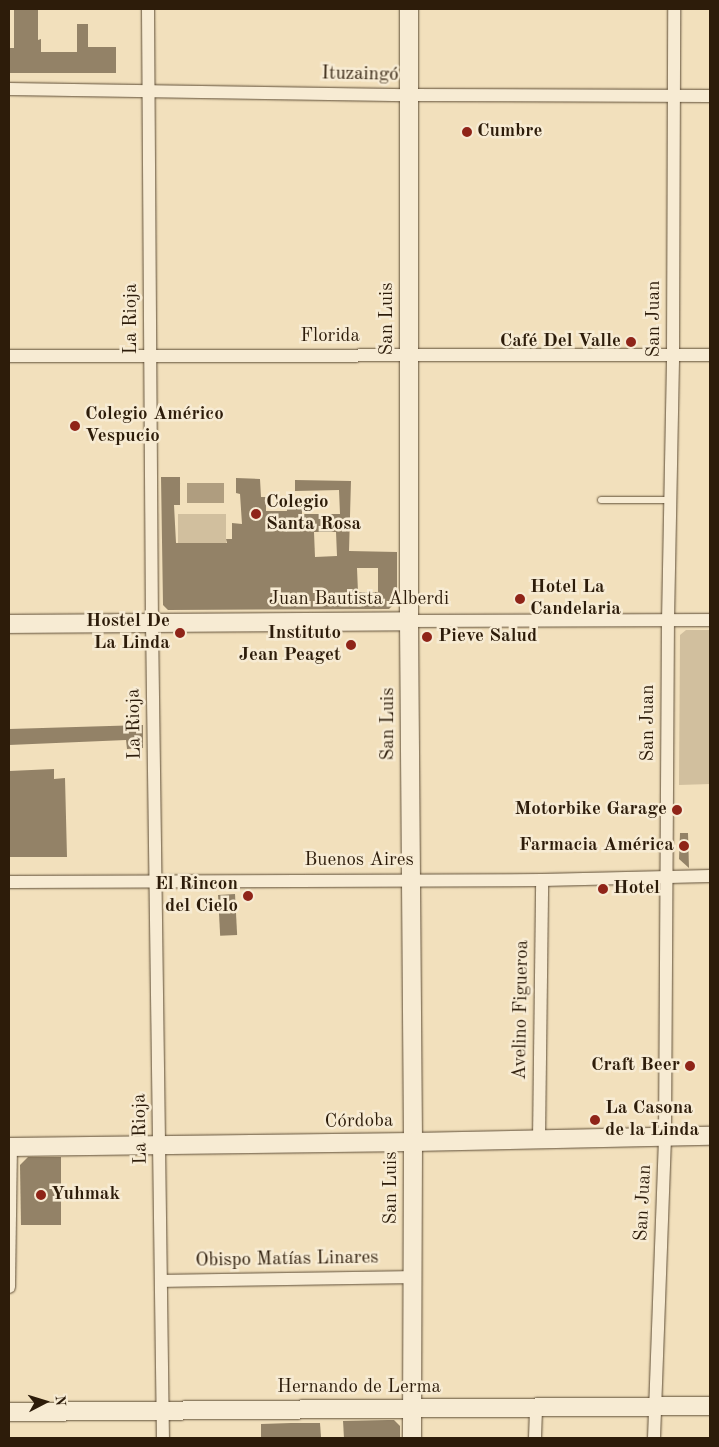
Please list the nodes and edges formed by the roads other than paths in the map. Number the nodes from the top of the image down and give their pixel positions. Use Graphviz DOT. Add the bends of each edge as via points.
graph roads {
  1 [pos="148,9"];
  2 [pos="410,9"];
  3 [pos="674,9"];
  4 [pos="9,89"];
  5 [pos="149,90"];
  6 [pos="409,95"];
  7 [pos="674,95"];
  8 [pos="710,96"];
  9 [pos="674,355"];
  10 [pos="710,355"];
  11 [pos="9,356"];
  12 [pos="151,356"];
  13 [pos="409,356"];
  14 [pos="600,500"];
  15 [pos="670,500"];
  16 [pos="710,620"];
  17 [pos="409,621"];
  18 [pos="668,621"];
  19 [pos="152,622"];
  20 [pos="9,624"];
  21 [pos="710,876"];
  22 [pos="666,877"];
  23 [pos="411,879"];
  24 [pos="542,880"];
  25 [pos="156,881"];
  26 [pos="9,882"];
  27 [pos="666,1136"];
  28 [pos="710,1136"];
  29 [pos="539,1140"];
  30 [pos="413,1142"];
  31 [pos="160,1145"];
  32 [pos="10,1147"];
  33 [pos="412,1277"];
  34 [pos="162,1281"];
  35 [pos="9,1287"];
  36 [pos="654,1406"];
  37 [pos="710,1406"];
  38 [pos="412,1408"];
  39 [pos="536,1408"];
  40 [pos="162,1410"];
  41 [pos="9,1412"];
  42 [pos="163,1438"];
  43 [pos="412,1438"];
  44 [pos="535,1438"];
  45 [pos="654,1438"];
  1 -- 5 [label="street, La Rioja"];
  2 -- 6 [label="street, San Luis"];
  3 -- 7 [label="street, San Juan"];
  4 -- 5 [label="street, Ituzaingó"];
  5 -- 6 [label="street, Ituzaingó"];
  5 -- 12 [label="street, La Rioja"];
  6 -- 7 [label="street, Ituzaingó"];
  6 -- 13 [label="street, San Luis"];
  7 -- 8 [label="street, Ituzaingó"];
  7 -- 9 [label="street, San Juan"];
  9 -- 10 [label="street, Florida"];
  9 -- 13 [label="street, Florida"];
  9 -- 15 [label="street, San Juan"];
  11 -- 12 [label="street, Florida"];
  12 -- 13 [label="street, Florida"];
  12 -- 19 [label="street, La Rioja"];
  13 -- 17 [label="street, San Luis"];
  14 -- 15 [label="lane"];
  15 -- 18 [label="street, San Juan"];
  16 -- 18 [label="street, Juan Bautista Alberdi"];
  17 -- 18 [label="street, Juan Bautista Alberdi"];
  17 -- 19 [label="street, Juan Bautista Alberdi"];
  17 -- 23 [label="street, San Luis"];
  18 -- 22 [label="street, San Juan"];
  19 -- 20 [label="street, Juan Bautista Alberdi"];
  19 -- 25 [label="street, La Rioja"];
  21 -- 22 [label="street, Buenos Aires"];
  22 -- 24 [label="street, Buenos Aires"];
  22 -- 27 [label="street, San Juan"];
  23 -- 24 [label="street, Buenos Aires"];
  23 -- 25 [label="street, Buenos Aires"];
  23 -- 30 [label="street, San Luis"];
  24 -- 29 [label="street, Avelino Figueroa"];
  25 -- 26 [label="street, Buenos Aires"];
  25 -- 31 [label="street, La Rioja"];
  27 -- 28 [label="street, Córdoba"];
  27 -- 29 [label="street, Córdoba"];
  27 -- 36 [label="street, San Juan"];
  29 -- 30 [label="street, Córdoba"];
  30 -- 31 [label="street, Córdoba"];
  30 -- 33 [label="street, San Luis"];
  31 -- 32 [label="street, Córdoba"];
  31 -- 34 [label="street, La Rioja"];
  32 -- 35 [label="street"];
  33 -- 34 [label="street, Obispo Matías Linares"];
  33 -- 38 [label="street, San Luis"];
  34 -- 40 [label="street, La Rioja"];
  36 -- 37 [label="street, Hernando de Lerma"];
  36 -- 39 [label="street, Hernando de Lerma"];
  36 -- 45 [label="street, San Juan"];
  38 -- 39 [label="street, Hernando de Lerma"];
  38 -- 40 [label="street, Hernando de Lerma"];
  38 -- 43 [label="street, San Luis"];
  39 -- 44 [label="street"];
  40 -- 41 [label="street, Hernando de Lerma"];
  40 -- 42 [label="street, La Rioja"];
}
